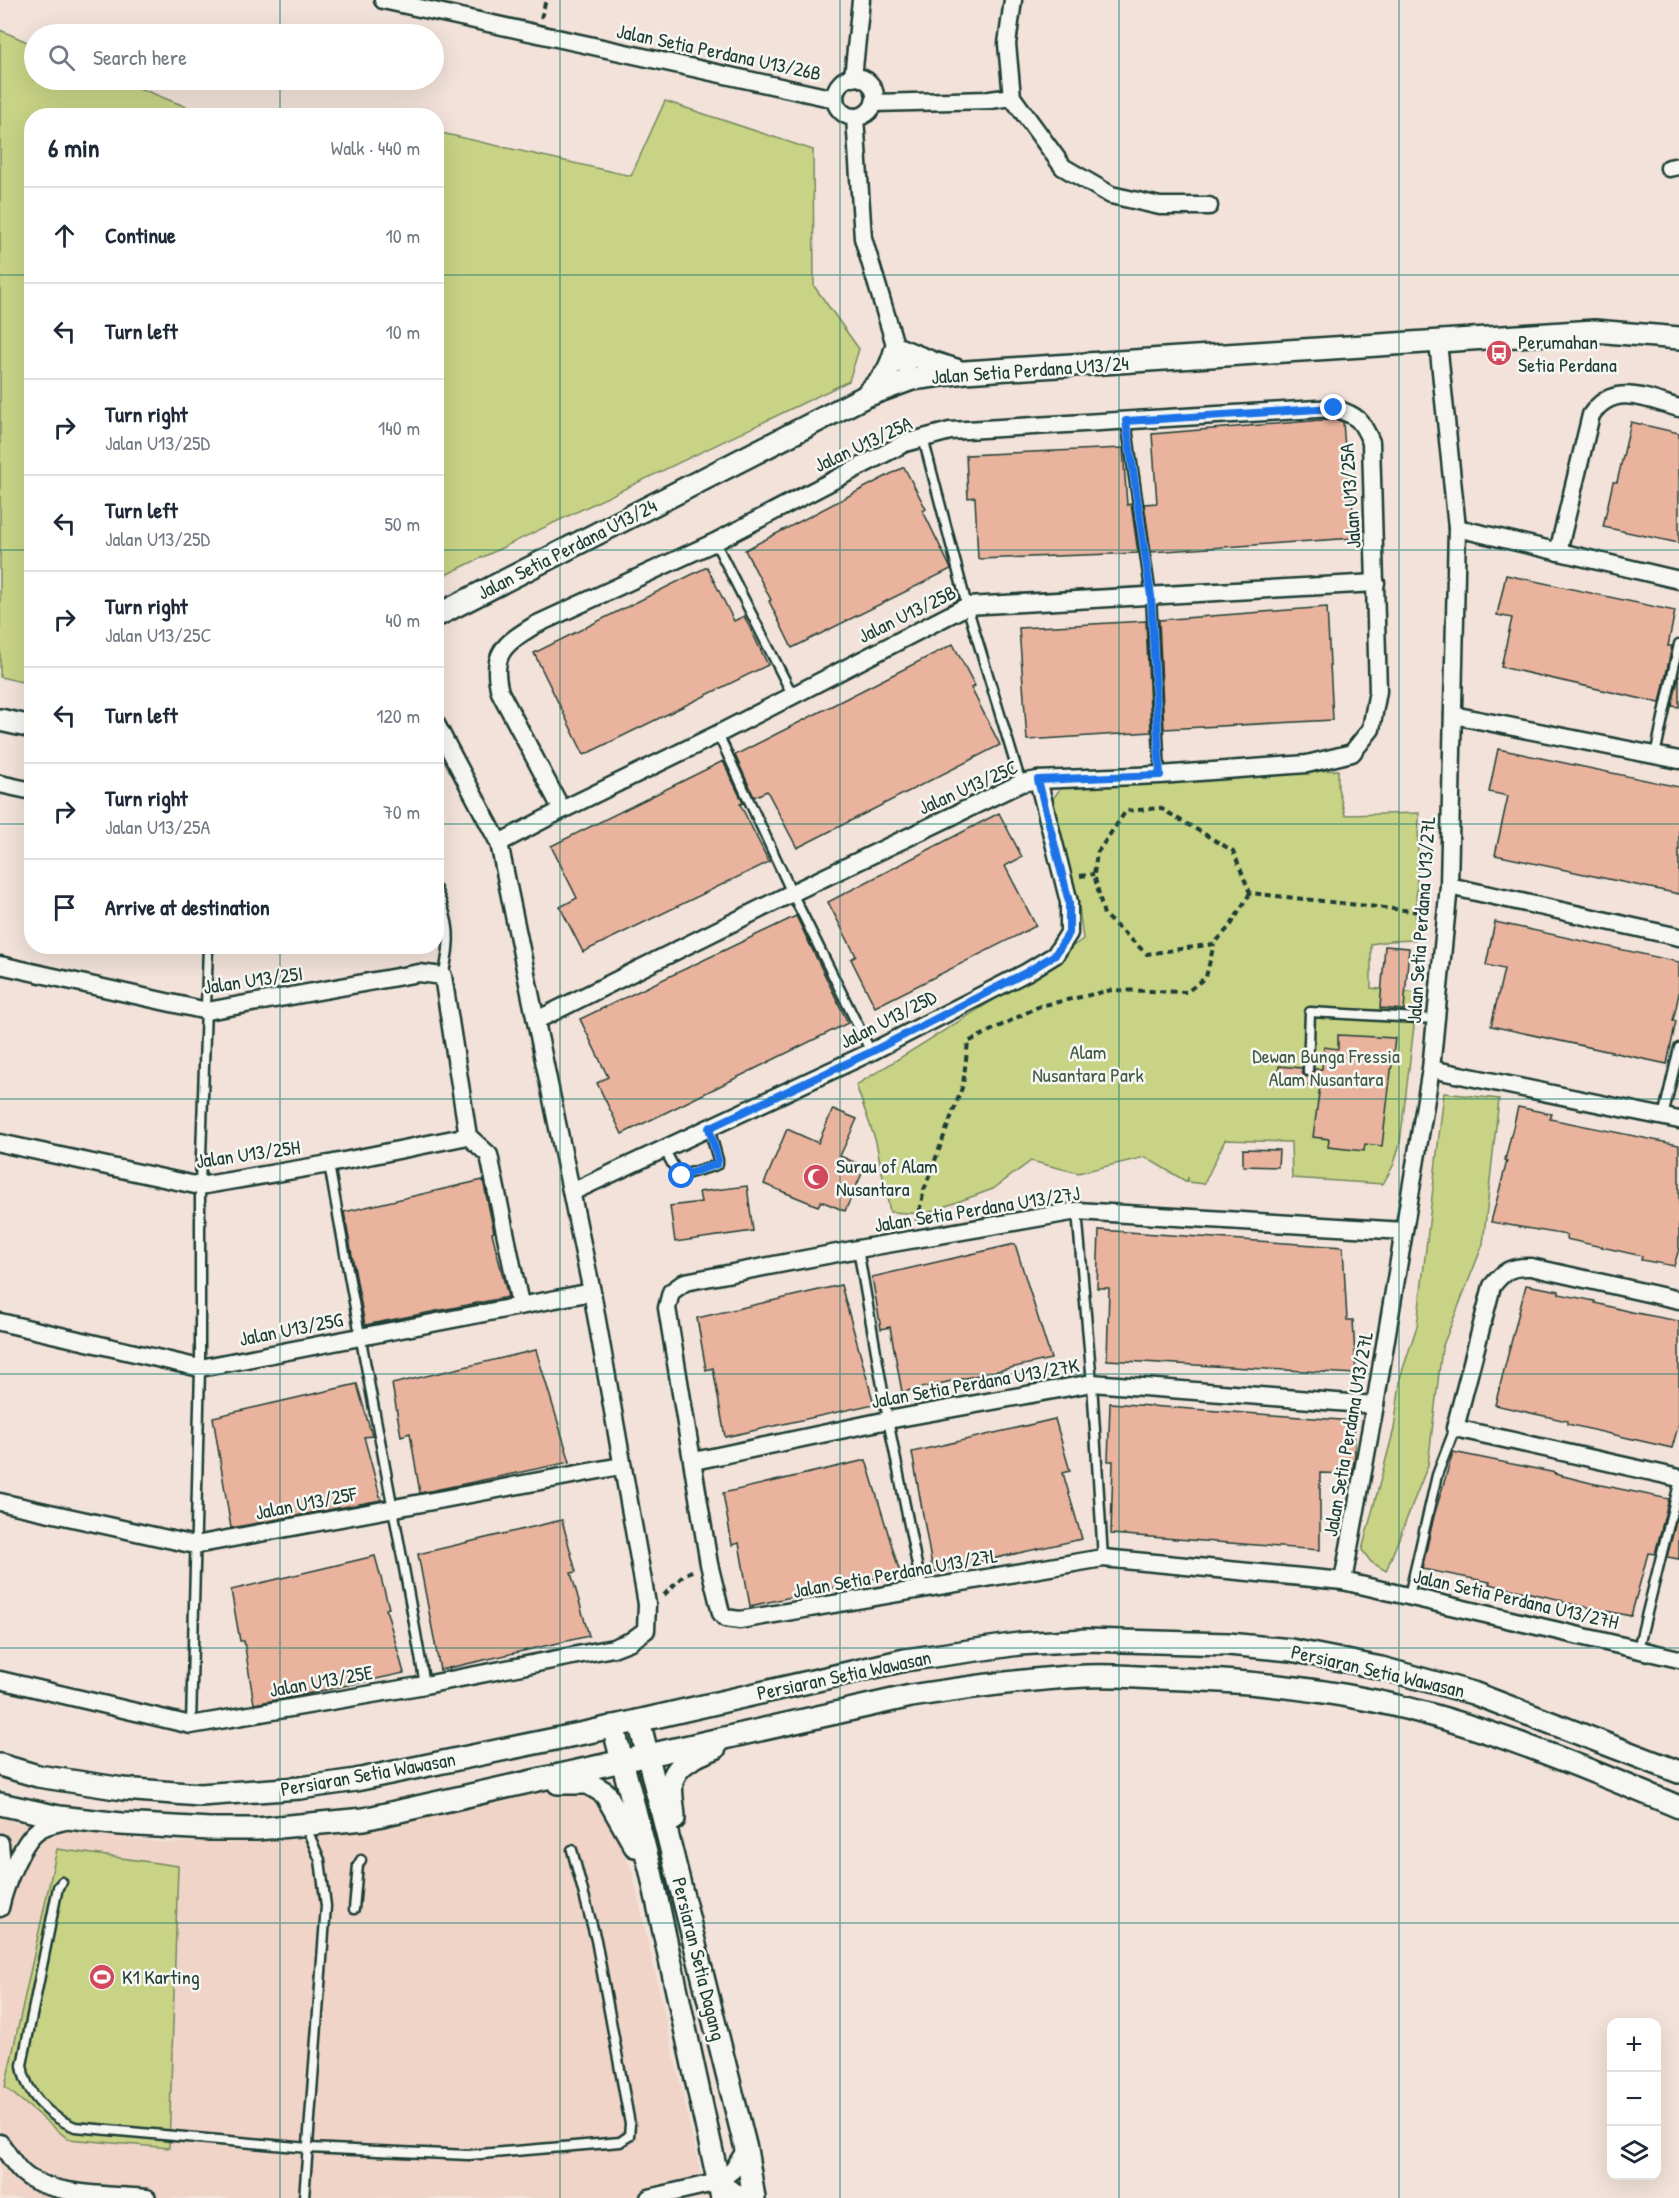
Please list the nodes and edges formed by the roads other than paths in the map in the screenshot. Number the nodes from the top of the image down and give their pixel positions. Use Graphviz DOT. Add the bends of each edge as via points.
graph roads {
  1 [pos="383,0"];
  2 [pos="861,0"];
  3 [pos="1013,0"];
  4 [pos="853,78"];
  5 [pos="1012,97"];
  6 [pos="835,99"];
  7 [pos="874,103"];
  8 [pos="855,117"];
  9 [pos="1209,206"];
  10 [pos="1679,338"];
  11 [pos="1438,342"];
  12 [pos="896,348"];
  13 [pos="965,372"];
  14 [pos="912,379"];
  15 [pos="866,396"];
  16 [pos="1679,408"];
  17 [pos="1126,421"];
  18 [pos="923,437"];
  19 [pos="1457,528"];
  20 [pos="715,542"];
  21 [pos="1558,552"];
  22 [pos="1679,580"];
  23 [pos="1376,583"];
  24 [pos="1151,596"];
  25 [pos="967,606"];
  26 [pos="444,612"];
  27 [pos="1679,644"];
  28 [pos="794,696"];
  29 [pos="1453,716"];
  30 [pos="0,720"];
  31 [pos="24,724"];
  32 [pos="718,734"];
  33 [pos="444,739"];
  34 [pos="1655,755"];
  35 [pos="1679,760"];
  36 [pos="1160,775"];
  37 [pos="1038,780"];
  38 [pos="1021,783"];
  39 [pos="0,784"];
  40 [pos="24,789"];
  41 [pos="562,810"];
  42 [pos="499,843"];
  43 [pos="1449,886"];
  44 [pos="792,892"];
  45 [pos="444,907"];
  46 [pos="1679,937"];
  47 [pos="208,954"];
  48 [pos="0,965"];
  49 [pos="443,976"];
  50 [pos="207,1011"];
  51 [pos="1436,1018"];
  52 [pos="537,1020"];
  53 [pos="1679,1048"];
  54 [pos="871,1052"];
  55 [pos="1431,1069"];
  56 [pos="1308,1071"];
  57 [pos="1671,1118"];
  58 [pos="709,1128"];
  59 [pos="468,1136"];
  60 [pos="0,1143"];
  61 [pos="664,1149"];
  62 [pos="329,1164"];
  63 [pos="200,1186"];
  64 [pos="572,1192"];
  65 [pos="1077,1211"];
  66 [pos="1404,1231"];
  67 [pos="858,1249"];
  68 [pos="592,1292"];
  69 [pos="671,1292"];
  70 [pos="1679,1300"];
  71 [pos="520,1304"];
  72 [pos="0,1322"];
  73 [pos="359,1337"];
  74 [pos="200,1368"];
  75 [pos="1092,1383"];
  76 [pos="1375,1405"];
  77 [pos="888,1420"];
  78 [pos="1455,1428"];
  79 [pos="694,1461"];
  80 [pos="621,1466"];
  81 [pos="1679,1478"];
  82 [pos="1679,1484"];
  83 [pos="0,1502"];
  84 [pos="394,1508"];
  85 [pos="195,1545"];
  86 [pos="1103,1558"];
  87 [pos="1343,1581"];
  88 [pos="922,1590"];
  89 [pos="1409,1596"];
  90 [pos="1638,1649"];
  91 [pos="1679,1659"];
  92 [pos="0,1680"];
  93 [pos="425,1685"];
  94 [pos="639,1720"];
  95 [pos="191,1725"];
  96 [pos="613,1726"];
  97 [pos="775,1727"];
  98 [pos="647,1754"];
  99 [pos="620,1760"];
  100 [pos="0,1765"];
  101 [pos="1679,1772"];
  102 [pos="532,1782"];
  103 [pos="0,1804"];
  104 [pos="1679,1807"];
  105 [pos="73,1819"];
  106 [pos="304,1824"];
  107 [pos="0,1843"];
  108 [pos="572,1850"];
  109 [pos="361,1860"];
  110 [pos="677,1868"];
  111 [pos="651,1872"];
  112 [pos="62,1882"];
  113 [pos="4,1888"];
  114 [pos="0,1908"];
  115 [pos="354,1909"];
  116 [pos="0,2143"];
  117 [pos="308,2148"];
  118 [pos="746,2149"];
  119 [pos="720,2190"];
  120 [pos="147,2198"];
  121 [pos="303,2198"];
  122 [pos="648,2198"];
  123 [pos="747,2198"];
  124 [pos="754,2198"];
  1 -- 6 [label="street, Jalan Setia Perdana U13/26B"];
  2 -- 4 [label="street"];
  3 -- 5 [label="street" via="1006,44"];
  4 -- 6 [label="street" via="838,87"];
  4 -- 7 [label="street" via="870,85"];
  5 -- 7 [label="street"];
  5 -- 9 [label="street" via="1063,167 1111,195 1160,206"];
  6 -- 8 [label="street" via="839,110"];
  7 -- 8 [label="street" via="867,113"];
  8 -- 12 [label="street" via="863,238"];
  10 -- 11 [label="street, Jalan Setia Perdana U13/24" via="1594,332"];
  11 -- 13 [label="street, Jalan Setia Perdana U13/24"];
  11 -- 19 [label="street, Jalan Setia Perdana U13/27L"];
  12 -- 13 [label="street"];
  12 -- 14 [label="street"];
  12 -- 15 [label="street" via="891,367"];
  13 -- 14 [label="street, Jalan Setia Perdana U13/24"];
  14 -- 15 [label="street, Jalan Setia Perdana U13/24"];
  15 -- 26 [label="street, Jalan Setia Perdana U13/24"];
  16 -- 21 [label="street" via="1623,395 1598,404 1591,415"];
  17 -- 18 [label="street, Jalan U13/25A" via="950,431"];
  17 -- 23 [label="street, Jalan U13/25A" via="1334,408 1353,414 1364,425 1371,442"];
  17 -- 24 [label="lane"];
  18 -- 20 [label="street, Jalan U13/25A"];
  18 -- 25 [label="lane"];
  19 -- 21 [label="street"];
  19 -- 29 [label="street, Jalan Setia Perdana U13/27L"];
  20 -- 28 [label="lane"];
  20 -- 41 [label="street, Jalan U13/25A" via="535,625 512,639 497,659 500,692"];
  21 -- 22 [label="street"];
  23 -- 24 [label="street, Jalan U13/25B"];
  23 -- 36 [label="street, Jalan U13/25C" via="1378,691 1371,729 1352,753 1307,764"];
  24 -- 25 [label="street, Jalan U13/25B"];
  24 -- 36 [label="lane"];
  25 -- 28 [label="street, Jalan U13/25B"];
  25 -- 38 [label="lane"];
  27 -- 34 [label="lane"];
  28 -- 32 [label="street, Jalan U13/25B"];
  29 -- 34 [label="street"];
  29 -- 43 [label="street, Jalan Setia Perdana U13/27L"];
  30 -- 31 [label="street"];
  32 -- 41 [label="street, Jalan U13/25B"];
  32 -- 44 [label="lane"];
  33 -- 42 [label="street"];
  34 -- 35 [label="street"];
  36 -- 37 [label="street, Jalan U13/25C"];
  37 -- 38 [label="street, Jalan U13/25C"];
  37 -- 54 [label="street, Jalan U13/25D" via="1069,902 1069,933 1055,955 1027,972"];
  38 -- 44 [label="street, Jalan U13/25C"];
  39 -- 40 [label="street"];
  41 -- 42 [label="street, Jalan U13/25B"];
  42 -- 52 [label="street"];
  43 -- 46 [label="street"];
  43 -- 51 [label="street, Jalan Setia Perdana U13/27L"];
  44 -- 52 [label="street, Jalan U13/25C"];
  44 -- 54 [label="lane"];
  45 -- 49 [label="lane" via="449,951"];
  47 -- 50 [label="lane"];
  48 -- 50 [label="street, Jalan U13/25I"];
  49 -- 50 [label="street, Jalan U13/25I" via="419,973"];
  49 -- 59 [label="street"];
  50 -- 63 [label="lane"];
  51 -- 55 [label="street, Jalan Setia Perdana U13/27L"];
  51 -- 56 [label="lane" via="1310,1012"];
  52 -- 64 [label="street"];
  53 -- 57 [label="lane"];
  54 -- 58 [label="street, Jalan U13/25D"];
  55 -- 57 [label="street"];
  55 -- 66 [label="street, Jalan Setia Perdana U13/27L"];
  58 -- 61 [label="street, Jalan U13/25D"];
  58 -- 61 [label="lane" via="718,1160 714,1166 679,1176"];
  59 -- 62 [label="street, Jalan U13/25H"];
  59 -- 71 [label="street" via="489,1155"];
  60 -- 63 [label="street, Jalan U13/25H"];
  61 -- 64 [label="street, Jalan U13/25D"];
  62 -- 63 [label="street, Jalan U13/25H"];
  62 -- 73 [label="lane"];
  63 -- 74 [label="lane"];
  64 -- 68 [label="street"];
  65 -- 66 [label="street, Jalan Setia Perdana U13/27J"];
  65 -- 67 [label="street, Jalan Setia Perdana U13/27J"];
  65 -- 75 [label="lane"];
  66 -- 76 [label="street, Jalan Setia Perdana U13/27L"];
  67 -- 69 [label="street, Jalan Setia Perdana U13/27J" via="685,1282"];
  67 -- 77 [label="lane"];
  68 -- 71 [label="street, Jalan U13/25G"];
  68 -- 80 [label="street"];
  69 -- 79 [label="street, Jalan Setia Perdana U13/27L" via="667,1308"];
  70 -- 78 [label="street" via="1531,1267 1517,1266 1504,1271 1492,1286"];
  71 -- 73 [label="street, Jalan U13/25G"];
  72 -- 74 [label="street, Jalan U13/25G"];
  73 -- 74 [label="street, Jalan U13/25G"];
  73 -- 84 [label="lane"];
  74 -- 85 [label="lane"];
  75 -- 76 [label="street, Jalan Setia Perdana U13/27K"];
  75 -- 77 [label="street, Jalan Setia Perdana U13/27K"];
  75 -- 86 [label="lane"];
  76 -- 87 [label="street, Jalan Setia Perdana U13/27L"];
  77 -- 79 [label="street, Jalan Setia Perdana U13/27K"];
  77 -- 88 [label="lane"];
  78 -- 81 [label="street"];
  78 -- 89 [label="lane" via="1437,1475"];
  79 -- 88 [label="street, Jalan Setia Perdana U13/27L" via="709,1564 721,1613 726,1618 732,1621"];
  80 -- 84 [label="street, Jalan U13/25F"];
  80 -- 93 [label="street, Jalan U13/25E" via="647,1623 631,1641 613,1648"];
  82 -- 90 [label="lane"];
  83 -- 85 [label="street, Jalan U13/25F"];
  84 -- 85 [label="street, Jalan U13/25F"];
  84 -- 93 [label="lane"];
  85 -- 95 [label="lane"];
  86 -- 87 [label="street, Jalan Setia Perdana U13/27L"];
  86 -- 88 [label="street, Jalan Setia Perdana U13/27L"];
  87 -- 89 [label="street, Jalan Setia Perdana U13/27H"];
  89 -- 90 [label="street, Jalan Setia Perdana U13/27H"];
  90 -- 91 [label="street, Jalan Setia Perdana U13/27H"];
  92 -- 95 [label="street, Jalan U13/25E"];
  93 -- 95 [label="street, Jalan U13/25E"];
  94 -- 96 [label="street, Persiaran Setia Wawasan"];
  94 -- 98 [label="street, Persiaran Setia Dagang"];
  94 -- 101 [label="street, Persiaran Setia Wawasan" via="849,1671 966,1650 1086,1640 1228,1644 1291,1650 1381,1668 1473,1693"];
  96 -- 99 [label="street, Persiaran Setia Dagang"];
  96 -- 100 [label="street, Persiaran Setia Wawasan" via="356,1780 200,1795 123,1789 38,1776"];
  97 -- 98 [label="street, Persiaran Setia Wawasan"];
  97 -- 104 [label="street, Persiaran Setia Wawasan" via="910,1696 1023,1681 1089,1676 1229,1680 1377,1702 1441,1719 1545,1752"];
  97 -- 110 [label="street" via="700,1753 678,1768 672,1782"];
  98 -- 99 [label="street, Persiaran Setia Wawasan"];
  98 -- 110 [label="street, Persiaran Setia Dagang"];
  99 -- 102 [label="street, Persiaran Setia Wawasan"];
  99 -- 111 [label="street, Persiaran Setia Dagang"];
  102 -- 106 [label="street, Persiaran Setia Wawasan" via="364,1819"];
  102 -- 111 [label="street" via="588,1783 605,1793"];
  103 -- 105 [label="street, Persiaran Setia Wawasan"];
  105 -- 106 [label="street, Persiaran Setia Wawasan" via="210,1829"];
  105 -- 113 [label="street" via="37,1831"];
  106 -- 117 [label="lane" via="320,1860 326,1906"];
  107 -- 113 [label="street"];
  108 -- 117 [label="lane" via="596,1940 624,2085 629,2136 620,2142 469,2155"];
  109 -- 115 [label="lane"];
  110 -- 118 [label="street, Persiaran Setia Dagang"];
  111 -- 119 [label="street, Persiaran Setia Dagang"];
  112 -- 117 [label="lane" via="22,2065 24,2079 48,2112 75,2127"];
  113 -- 114 [label="street"];
  116 -- 120 [label="street" via="23,2173 43,2184 72,2192"];
  117 -- 121 [label="lane"];
  118 -- 119 [label="street"];
  118 -- 124 [label="street, Persiaran Setia Dagang"];
  119 -- 122 [label="street"];
  119 -- 123 [label="street"];
}
